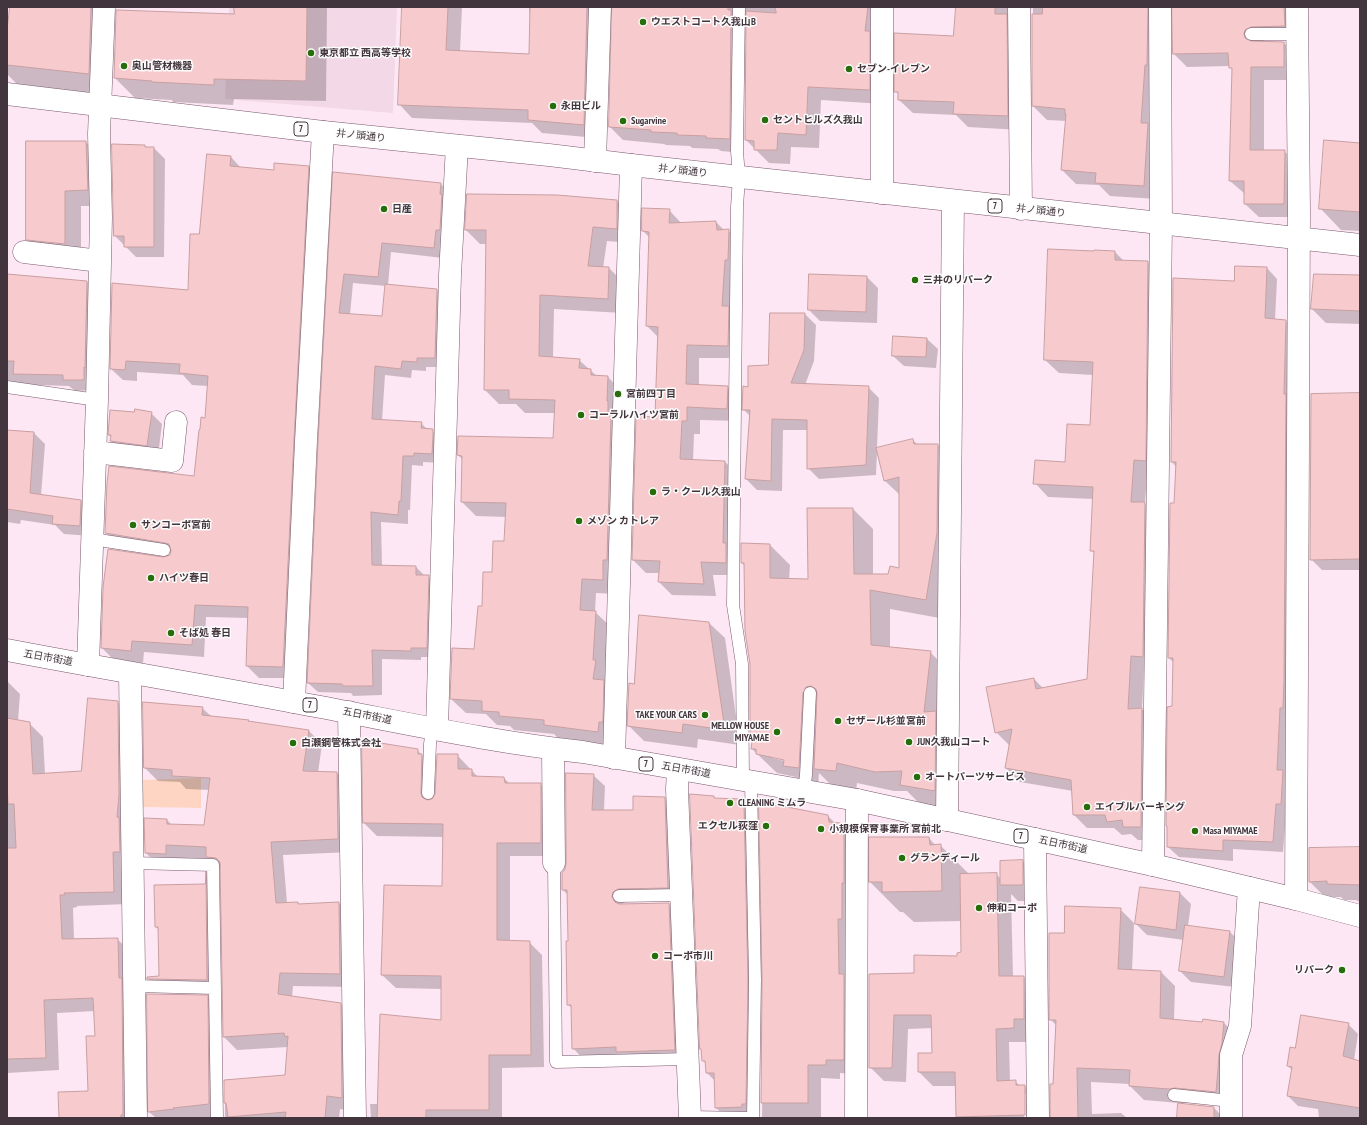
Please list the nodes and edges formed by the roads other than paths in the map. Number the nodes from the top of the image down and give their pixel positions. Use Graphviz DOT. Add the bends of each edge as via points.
graph roads {
  1 [pos="104,7"];
  2 [pos="600,7"];
  3 [pos="739,7"];
  4 [pos="882,7"];
  5 [pos="1019,7"];
  6 [pos="1160,7"];
  7 [pos="1297,7"];
  8 [pos="1251,34"];
  9 [pos="1296,34"];
  10 [pos="7,94"];
  11 [pos="100,106"];
  12 [pos="323,132"];
  13 [pos="457,146"];
  14 [pos="595,161"];
  15 [pos="630,165"];
  16 [pos="739,177"];
  17 [pos="882,193"];
  18 [pos="953,201"];
  19 [pos="1021,209"];
  20 [pos="1161,223"];
  21 [pos="1299,238"];
  22 [pos="1360,245"];
  23 [pos="24,252"];
  24 [pos="100,261"];
  25 [pos="7,387"];
  26 [pos="97,400"];
  27 [pos="176,422"];
  28 [pos="95,452"];
  29 [pos="92,539"];
  30 [pos="164,550"];
  31 [pos="7,650"];
  32 [pos="88,665"];
  33 [pos="130,673"];
  34 [pos="810,693"];
  35 [pos="294,702"];
  36 [pos="350,712"];
  37 [pos="435,729"];
  38 [pos="553,749"];
  39 [pos="614,758"];
  40 [pos="678,770"];
  41 [pos="747,781"];
  42 [pos="804,791"];
  43 [pos="428,793"];
  44 [pos="857,800"];
  45 [pos="947,820"];
  46 [pos="1035,839"];
  47 [pos="132,863"];
  48 [pos="554,863"];
  49 [pos="1153,865"];
  50 [pos="1249,888"];
  51 [pos="681,895"];
  52 [pos="619,896"];
  53 [pos="1296,899"];
  54 [pos="1360,916"];
  55 [pos="135,986"];
  56 [pos="214,988"];
  57 [pos="688,1059"];
  58 [pos="1174,1095"];
  59 [pos="1231,1110"];
  60 [pos="136,1118"];
  61 [pos="217,1118"];
  62 [pos="355,1118"];
  63 [pos="690,1118"];
  64 [pos="749,1118"];
  65 [pos="753,1118"];
  66 [pos="856,1118"];
  67 [pos="1038,1118"];
  1 -- 11 [label="street"];
  2 -- 14 [label="street"];
  3 -- 16 [label="lane"];
  4 -- 17 [label="street"];
  5 -- 19 [label="street"];
  6 -- 20 [label="street"];
  7 -- 9 [label="street"];
  8 -- 9 [label="lane"];
  9 -- 21 [label="street"];
  10 -- 11 [label="street, 井ノ頭通り / 7"];
  11 -- 12 [label="street, 井ノ頭通り / 7"];
  11 -- 24 [label="street"];
  12 -- 13 [label="street, 井ノ頭通り / 7"];
  12 -- 35 [label="street"];
  13 -- 14 [label="street, 井ノ頭通り / 7"];
  13 -- 37 [label="street" via="450,275"];
  14 -- 15 [label="street, 井ノ頭通り / 7"];
  15 -- 16 [label="street, 井ノ頭通り / 7"];
  15 -- 39 [label="street"];
  16 -- 17 [label="street, 井ノ頭通り / 7"];
  16 -- 41 [label="lane" via="736,207 734,605 742,664"];
  17 -- 18 [label="street, 井ノ頭通り / 7"];
  18 -- 19 [label="street, 井ノ頭通り / 7"];
  18 -- 45 [label="street"];
  19 -- 20 [label="street, 井ノ頭通り / 7"];
  20 -- 21 [label="street, 井ノ頭通り / 7"];
  20 -- 49 [label="street"];
  21 -- 22 [label="street, 井ノ頭通り / 7"];
  21 -- 53 [label="street"];
  23 -- 24 [label="street"];
  24 -- 26 [label="street"];
  25 -- 26 [label="lane"];
  26 -- 28 [label="street"];
  27 -- 28 [label="street" via="172,461"];
  28 -- 29 [label="street"];
  29 -- 30 [label="lane"];
  29 -- 32 [label="street"];
  31 -- 32 [label="street, 五日市街道 / 7"];
  32 -- 33 [label="street, 五日市街道 / 7"];
  33 -- 35 [label="street, 五日市街道 / 7"];
  33 -- 47 [label="street"];
  34 -- 42 [label="lane"];
  35 -- 36 [label="street, 五日市街道 / 7"];
  36 -- 37 [label="street, 五日市街道 / 7"];
  36 -- 62 [label="street"];
  37 -- 38 [label="street, 五日市街道 / 7"];
  37 -- 43 [label="lane" via="430,744"];
  38 -- 39 [label="street, 五日市街道 / 7"];
  38 -- 48 [label="street"];
  39 -- 40 [label="street, 五日市街道 / 7"];
  40 -- 41 [label="street, 五日市街道 / 7"];
  40 -- 51 [label="street"];
  41 -- 42 [label="street, 五日市街道 / 7"];
  41 -- 65 [label="lane" via="755,980"];
  42 -- 44 [label="street, 五日市街道 / 7"];
  44 -- 45 [label="street, 五日市街道 / 7"];
  44 -- 66 [label="street"];
  45 -- 46 [label="street, 五日市街道 / 7"];
  46 -- 49 [label="street, 五日市街道 / 7"];
  46 -- 67 [label="street"];
  47 -- 55 [label="street"];
  47 -- 56 [label="lane" via="213,865"];
  48 -- 57 [label="lane" via="556,1062"];
  49 -- 50 [label="street, 五日市街道 / 7"];
  50 -- 53 [label="street, 五日市街道 / 7"];
  50 -- 59 [label="street" via="1240,1026 1231,1055"];
  51 -- 52 [label="lane"];
  51 -- 57 [label="street"];
  53 -- 54 [label="street, 五日市街道 / 7"];
  55 -- 56 [label="lane"];
  55 -- 60 [label="street"];
  56 -- 61 [label="lane"];
  57 -- 63 [label="street"];
  58 -- 59 [label="lane"];
  63 -- 64 [label="lane"];
}
